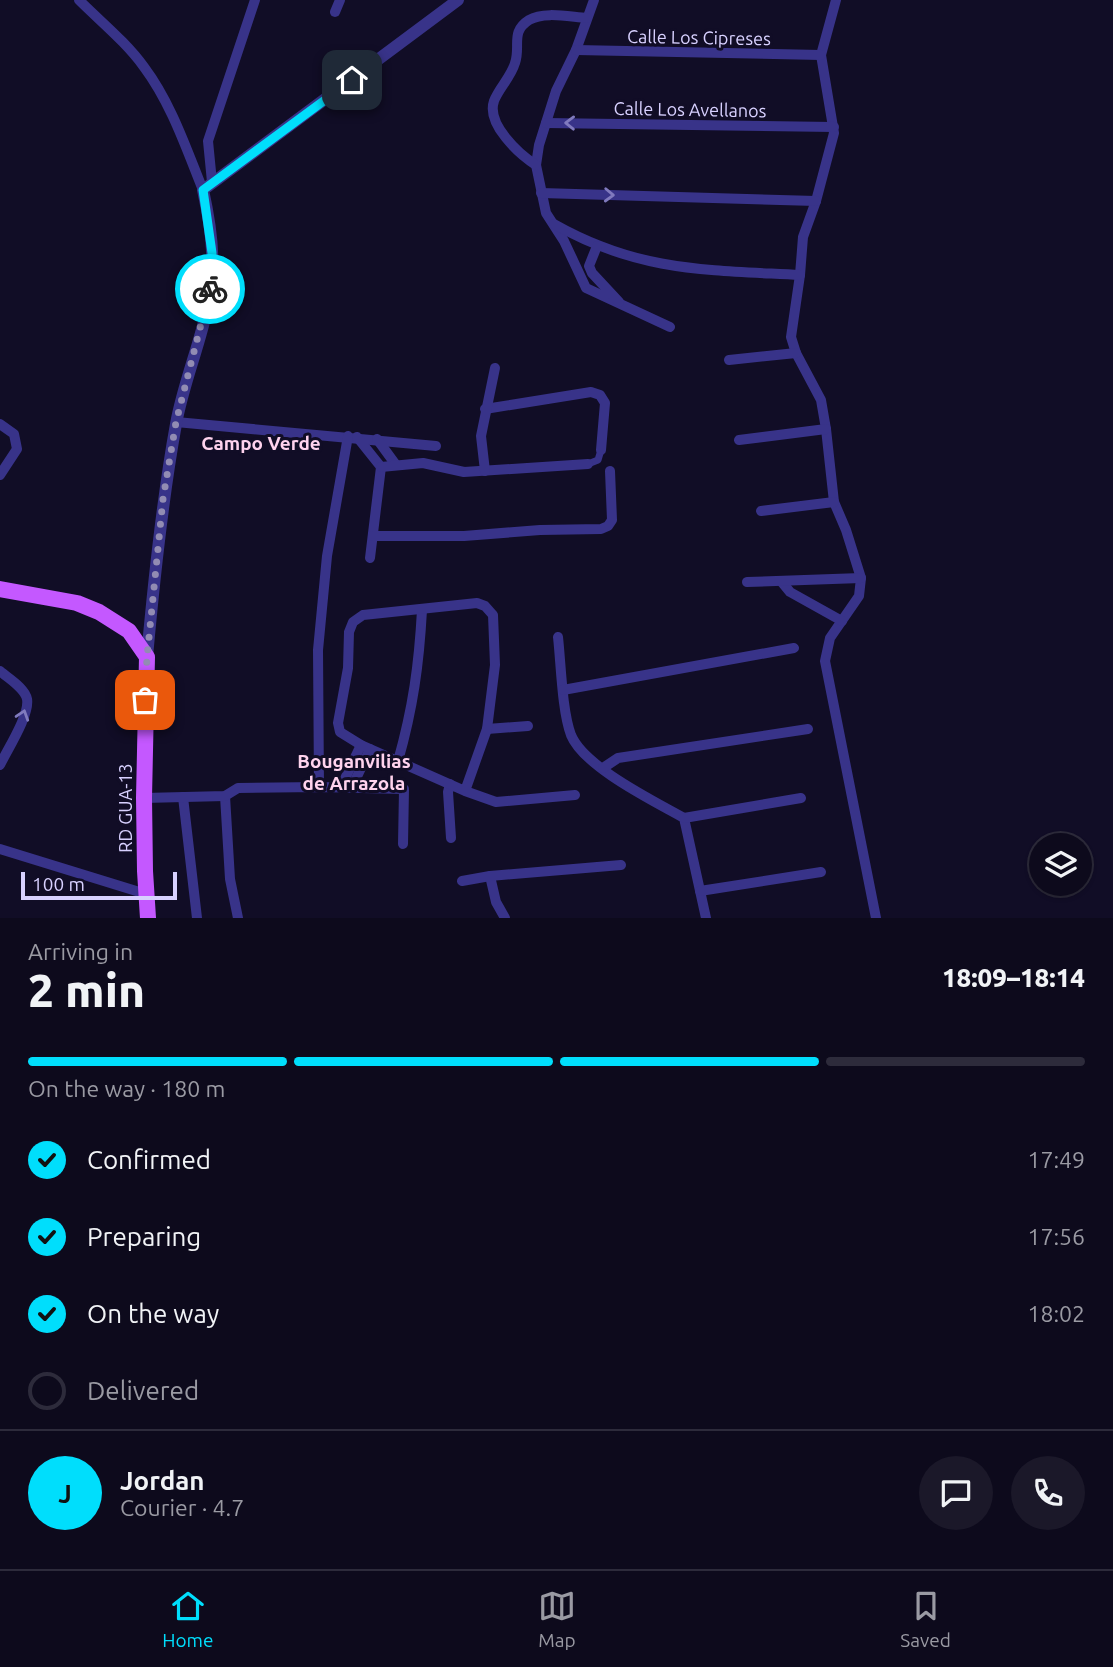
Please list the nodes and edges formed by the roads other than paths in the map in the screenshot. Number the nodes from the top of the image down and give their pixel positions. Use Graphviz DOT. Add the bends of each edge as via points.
graph roads {
  1 [pos="79,0"];
  2 [pos="255,0"];
  3 [pos="340,0"];
  4 [pos="458,0"];
  5 [pos="594,0"];
  6 [pos="836,0"];
  7 [pos="335,12"];
  8 [pos="587,18"];
  9 [pos="576,50"];
  10 [pos="821,55"];
  11 [pos="546,123"];
  12 [pos="834,127"];
  13 [pos="536,165"];
  14 [pos="208,186"];
  15 [pos="541,193"];
  16 [pos="816,201"];
  17 [pos="554,224"];
  18 [pos="597,246"];
  19 [pos="800,275"];
  20 [pos="624,307"];
  21 [pos="670,327"];
  22 [pos="796,353"];
  23 [pos="729,359"];
  24 [pos="495,368"];
  25 [pos="485,409"];
  26 [pos="176,422"];
  27 [pos="0,424"];
  28 [pos="827,429"];
  29 [pos="353,436"];
  30 [pos="377,439"];
  31 [pos="739,440"];
  32 [pos="436,446"];
  33 [pos="601,450"];
  34 [pos="588,464"];
  35 [pos="396,465"];
  36 [pos="381,467"];
  37 [pos="485,471"];
  38 [pos="610,471"];
  39 [pos="0,475"];
  40 [pos="834,502"];
  41 [pos="761,511"];
  42 [pos="373,536"];
  43 [pos="370,558"];
  44 [pos="861,578"];
  45 [pos="781,581"];
  46 [pos="747,582"];
  47 [pos="0,589"];
  48 [pos="422,610"];
  49 [pos="842,621"];
  50 [pos="558,637"];
  51 [pos="794,648"];
  52 [pos="147,657"];
  53 [pos="0,671"];
  54 [pos="563,690"];
  55 [pos="528,726"];
  56 [pos="487,729"];
  57 [pos="808,729"];
  58 [pos="365,747"];
  59 [pos="398,761"];
  60 [pos="0,765"];
  61 [pos="603,768"];
  62 [pos="450,784"];
  63 [pos="319,787"];
  64 [pos="341,787"];
  65 [pos="352,788"];
  66 [pos="464,791"];
  67 [pos="575,795"];
  68 [pos="225,796"];
  69 [pos="183,797"];
  70 [pos="144,798"];
  71 [pos="801,798"];
  72 [pos="684,818"];
  73 [pos="451,838"];
  74 [pos="403,844"];
  75 [pos="0,849"];
  76 [pos="621,865"];
  77 [pos="821,872"];
  78 [pos="490,876"];
  79 [pos="462,881"];
  80 [pos="700,891"];
  81 [pos="146,894"];
  82 [pos="148,918"];
  83 [pos="197,918"];
  84 [pos="238,918"];
  85 [pos="505,918"];
  86 [pos="706,918"];
  87 [pos="876,918"];
  1 -- 14 [label="street" via="144,67"];
  2 -- 14 [label="street" via="208,141"];
  3 -- 7 [label="street"];
  4 -- 14 [label="street"];
  5 -- 8 [label="street"];
  6 -- 10 [label="street"];
  8 -- 9 [label="street"];
  8 -- 13 [label="street" via="537,16 517,33 516,62 492,111 520,154"];
  9 -- 10 [label="street, Calle Los Cipreses"];
  9 -- 11 [label="street"];
  10 -- 12 [label="street"];
  12 -- 11 [label="street, Calle Los Avellanos, one-way"];
  11 -- 13 [label="street"];
  12 -- 16 [label="street"];
  13 -- 15 [label="street"];
  14 -- 26 [label="street" via="209,298"];
  15 -- 16 [label="street, one-way"];
  15 -- 17 [label="street"];
  16 -- 19 [label="street" via="803,237"];
  17 -- 18 [label="street"];
  17 -- 20 [label="street" via="586,288"];
  18 -- 19 [label="street" via="637,260 690,270"];
  18 -- 20 [label="street" via="589,266 592,273"];
  19 -- 22 [label="street" via="791,337"];
  20 -- 21 [label="street"];
  22 -- 23 [label="street"];
  22 -- 28 [label="street" via="821,400"];
  24 -- 25 [label="street"];
  25 -- 33 [label="street" via="594,393 605,403"];
  25 -- 37 [label="street" via="481,436"];
  26 -- 29 [label="street"];
  26 -- 52 [label="street" via="159,527"];
  27 -- 39 [label="street" via="14,435 17,449"];
  28 -- 31 [label="street"];
  28 -- 40 [label="street"];
  29 -- 30 [label="street"];
  29 -- 36 [label="street"];
  29 -- 63 [label="street" via="327,556 318,650"];
  30 -- 32 [label="street"];
  30 -- 35 [label="street"];
  33 -- 34 [label="street" via="598,460"];
  34 -- 37 [label="street"];
  35 -- 36 [label="street"];
  35 -- 37 [label="street" via="423,463 464,472"];
  36 -- 42 [label="street"];
  38 -- 42 [label="street" via="612,520 601,529"];
  40 -- 41 [label="street"];
  40 -- 44 [label="street"];
  42 -- 43 [label="street"];
  44 -- 45 [label="street"];
  44 -- 49 [label="street" via="861,590"];
  45 -- 46 [label="street"];
  45 -- 49 [label="street" via="790,593"];
  47 -- 52 [label="main road" via="76,603 99,612 129,631"];
  48 -- 56 [label="street" via="477,603 494,615 495,665"];
  48 -- 58 [label="street" via="362,615 349,632 338,723 340,732"];
  48 -- 59 [label="street" via="418,673"];
  49 -- 87 [label="street" via="830,638 825,661"];
  50 -- 54 [label="street"];
  51 -- 54 [label="street"];
  52 -- 70 [label="main road, RD GUA-13"];
  60 -- 53 [label="street, one-way" via="26,712 27,699"];
  54 -- 61 [label="street" via="571,734 584,754"];
  55 -- 56 [label="street"];
  56 -- 66 [label="street"];
  57 -- 61 [label="street" via="618,758"];
  58 -- 59 [label="street"];
  58 -- 64 [label="street"];
  58 -- 65 [label="street"];
  59 -- 62 [label="street"];
  61 -- 72 [label="street"];
  62 -- 66 [label="street"];
  62 -- 73 [label="street"];
  63 -- 64 [label="street"];
  63 -- 68 [label="street" via="238,789"];
  64 -- 65 [label="street"];
  65 -- 74 [label="street" via="404,789"];
  66 -- 67 [label="street" via="496,802"];
  68 -- 69 [label="street"];
  68 -- 84 [label="street" via="230,879"];
  69 -- 70 [label="street"];
  69 -- 83 [label="street"];
  70 -- 81 [label="main road, RD GUA-13"];
  71 -- 72 [label="street"];
  72 -- 80 [label="street"];
  75 -- 81 [label="street"];
  76 -- 78 [label="street"];
  77 -- 80 [label="street"];
  78 -- 79 [label="street"];
  78 -- 85 [label="street"];
  80 -- 86 [label="street"];
  81 -- 82 [label="main road, RD GUA-13"];
}
